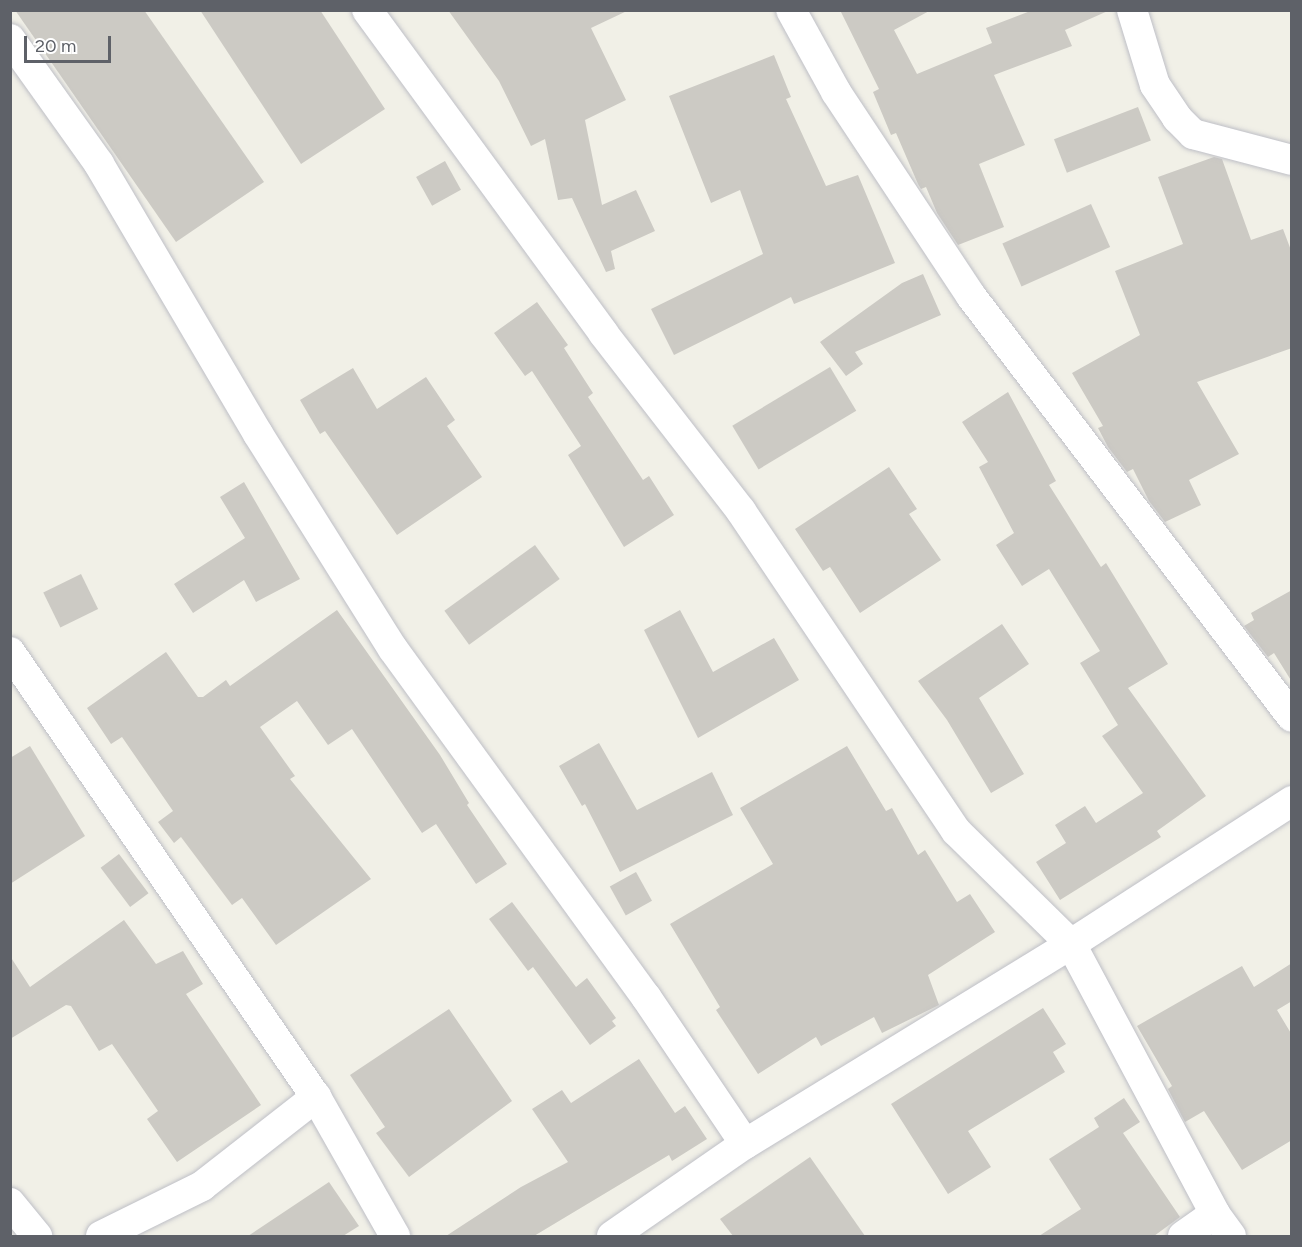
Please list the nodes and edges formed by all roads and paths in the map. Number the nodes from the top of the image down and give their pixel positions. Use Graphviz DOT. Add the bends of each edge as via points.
graph roads {
  1 [pos="367,10"];
  2 [pos="791,10"];
  3 [pos="1132,10"];
  4 [pos="10,39"];
  5 [pos="1292,160"];
  6 [pos="10,652"];
  7 [pos="1292,717"];
  8 [pos="1292,801"];
  9 [pos="1071,944"];
  10 [pos="316,1097"];
  11 [pos="745,1144"];
  12 [pos="10,1203"];
  13 [pos="1223,1225"];
  14 [pos="37,1236"];
  15 [pos="101,1236"];
  16 [pos="395,1236"];
  17 [pos="612,1236"];
  18 [pos="1183,1236"];
  1 -- 9 [label="street" via="603,333 741,511 956,831"];
  2 -- 7 [label="street" via="836,92 971,296"];
  3 -- 5 [label="street" via="1155,85 1193,134"];
  4 -- 11 [label="street" via="99,164 258,434 393,649 646,997"];
  6 -- 10 [label="street"];
  8 -- 9 [label="street"];
  9 -- 11 [label="street"];
  9 -- 13 [label="street"];
  10 -- 15 [label="street" via="202,1186"];
  10 -- 16 [label="street"];
  11 -- 17 [label="street"];
  12 -- 14 [label="street"];
  13 -- 18 [label="street"];
}
